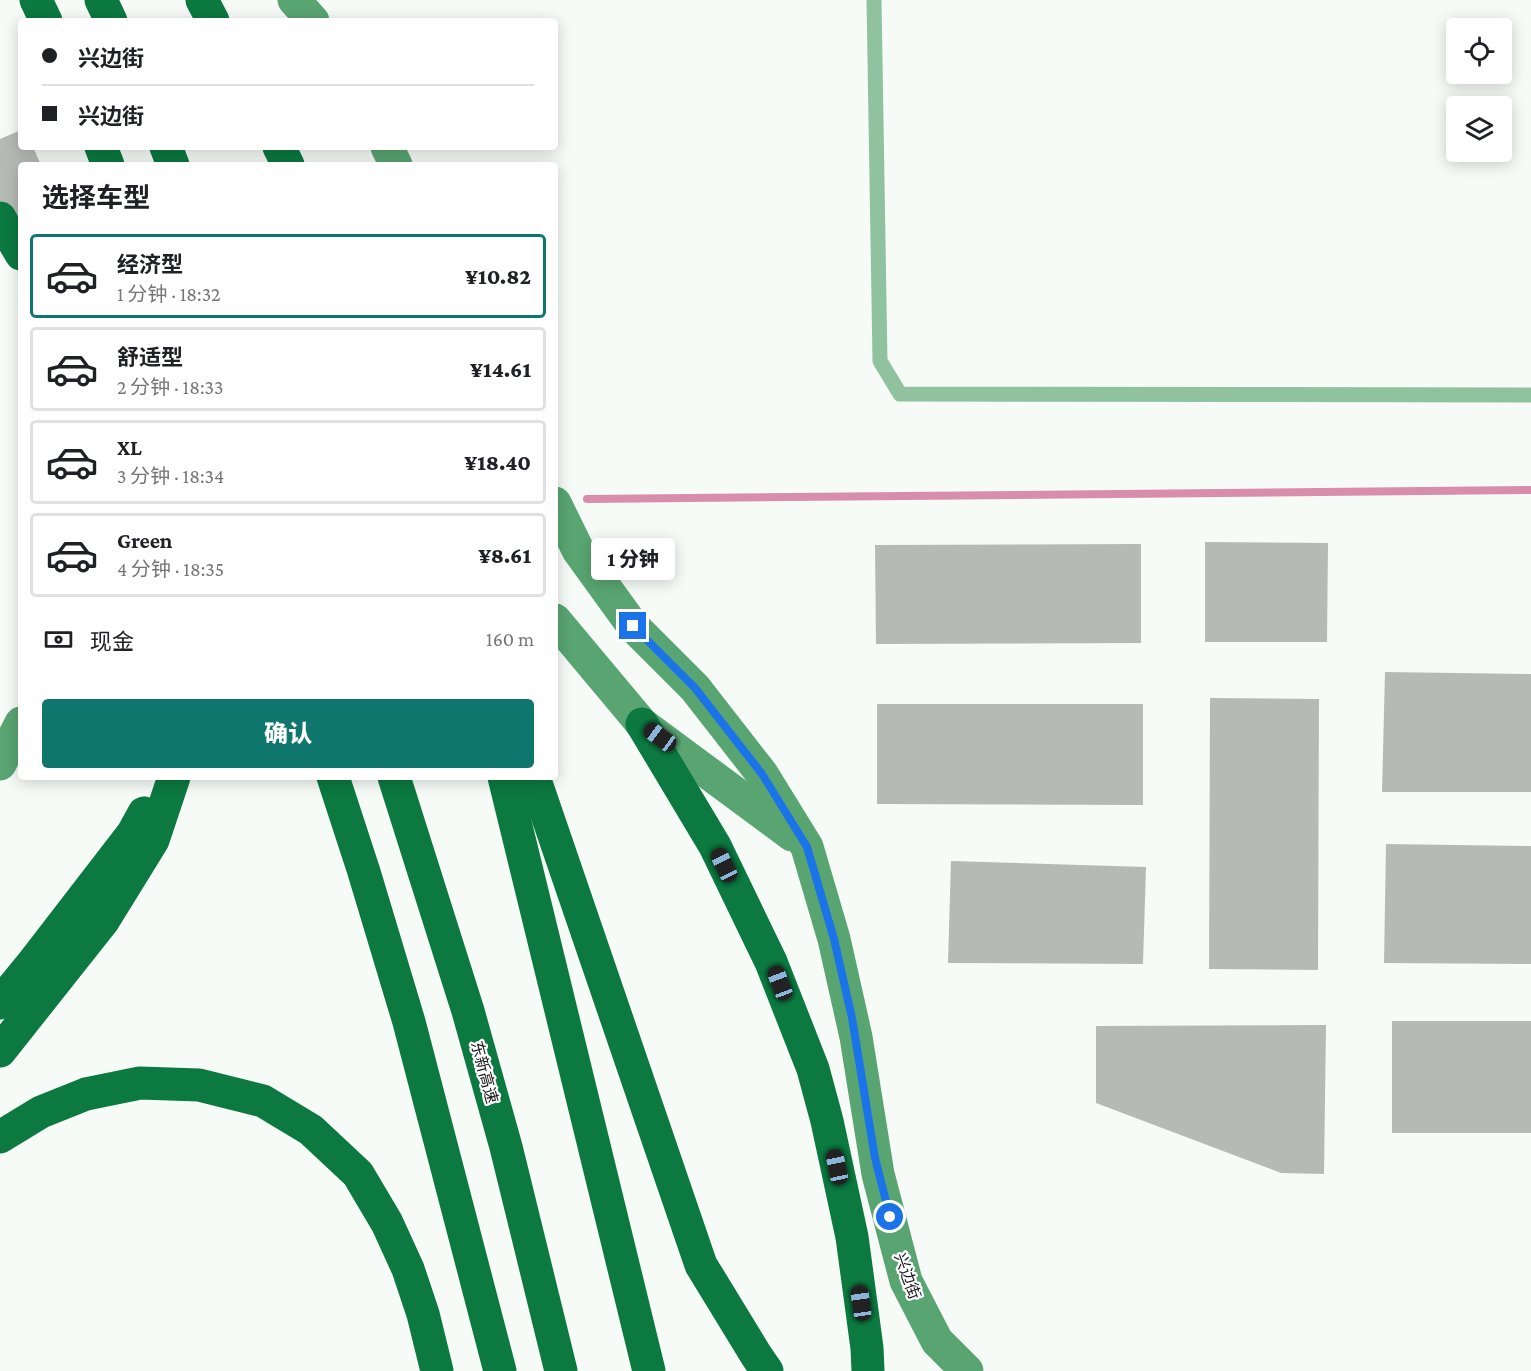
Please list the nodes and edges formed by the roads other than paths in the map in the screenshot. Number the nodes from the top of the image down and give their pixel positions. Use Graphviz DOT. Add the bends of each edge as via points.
graph roads {
  1 [pos="36,0"];
  2 [pos="101,0"];
  3 [pos="202,0"];
  4 [pos="294,0"];
  5 [pos="874,0"];
  6 [pos="45,18"];
  7 [pos="110,18"];
  8 [pos="211,18"];
  9 [pos="310,18"];
  10 [pos="0,218"];
  11 [pos="18,249"];
  12 [pos="1531,394"];
  13 [pos="558,509"];
  14 [pos="558,624"];
  15 [pos="642,724"];
  16 [pos="18,729"];
  17 [pos="0,764"];
  18 [pos="161,780"];
  19 [pos="173,780"];
  20 [pos="334,780"];
  21 [pos="395,780"];
  22 [pos="505,780"];
  23 [pos="535,780"];
  24 [pos="807,847"];
  25 [pos="0,1003"];
  26 [pos="0,1051"];
  27 [pos="0,1137"];
  28 [pos="437,1371"];
  29 [pos="500,1371"];
  30 [pos="561,1371"];
  31 [pos="649,1371"];
  32 [pos="767,1371"];
  33 [pos="868,1371"];
  34 [pos="967,1371"];
  1 -- 6 [label="highway"];
  2 -- 7 [label="highway"];
  3 -- 8 [label="highway"];
  4 -- 9 [label="street"];
  5 -- 12 [label="lane" via="880,361 900,394"];
  10 -- 11 [label="highway"];
  13 -- 24 [label="street, 兴边街" via="578,550 633,626 695,688 762,774"];
  14 -- 15 [label="street"];
  15 -- 24 [label="street"];
  15 -- 33 [label="highway" via="715,846 771,962 813,1069 852,1237"];
  16 -- 17 [label="street"];
  18 -- 25 [label="highway" via="133,833"];
  19 -- 26 [label="highway" via="153,840 103,921"];
  20 -- 29 [label="highway" via="409,1022"];
  21 -- 30 [label="highway, 东新高速" via="468,1011"];
  22 -- 31 [label="highway"];
  23 -- 32 [label="highway" via="700,1265"];
  24 -- 34 [label="street, 兴边街" via="834,939 856,1037 878,1174 906,1281 937,1341"];
  27 -- 28 [label="highway" via="41,1112 86,1094 140,1083 199,1085 263,1101 311,1130 358,1174 408,1269"];
}
